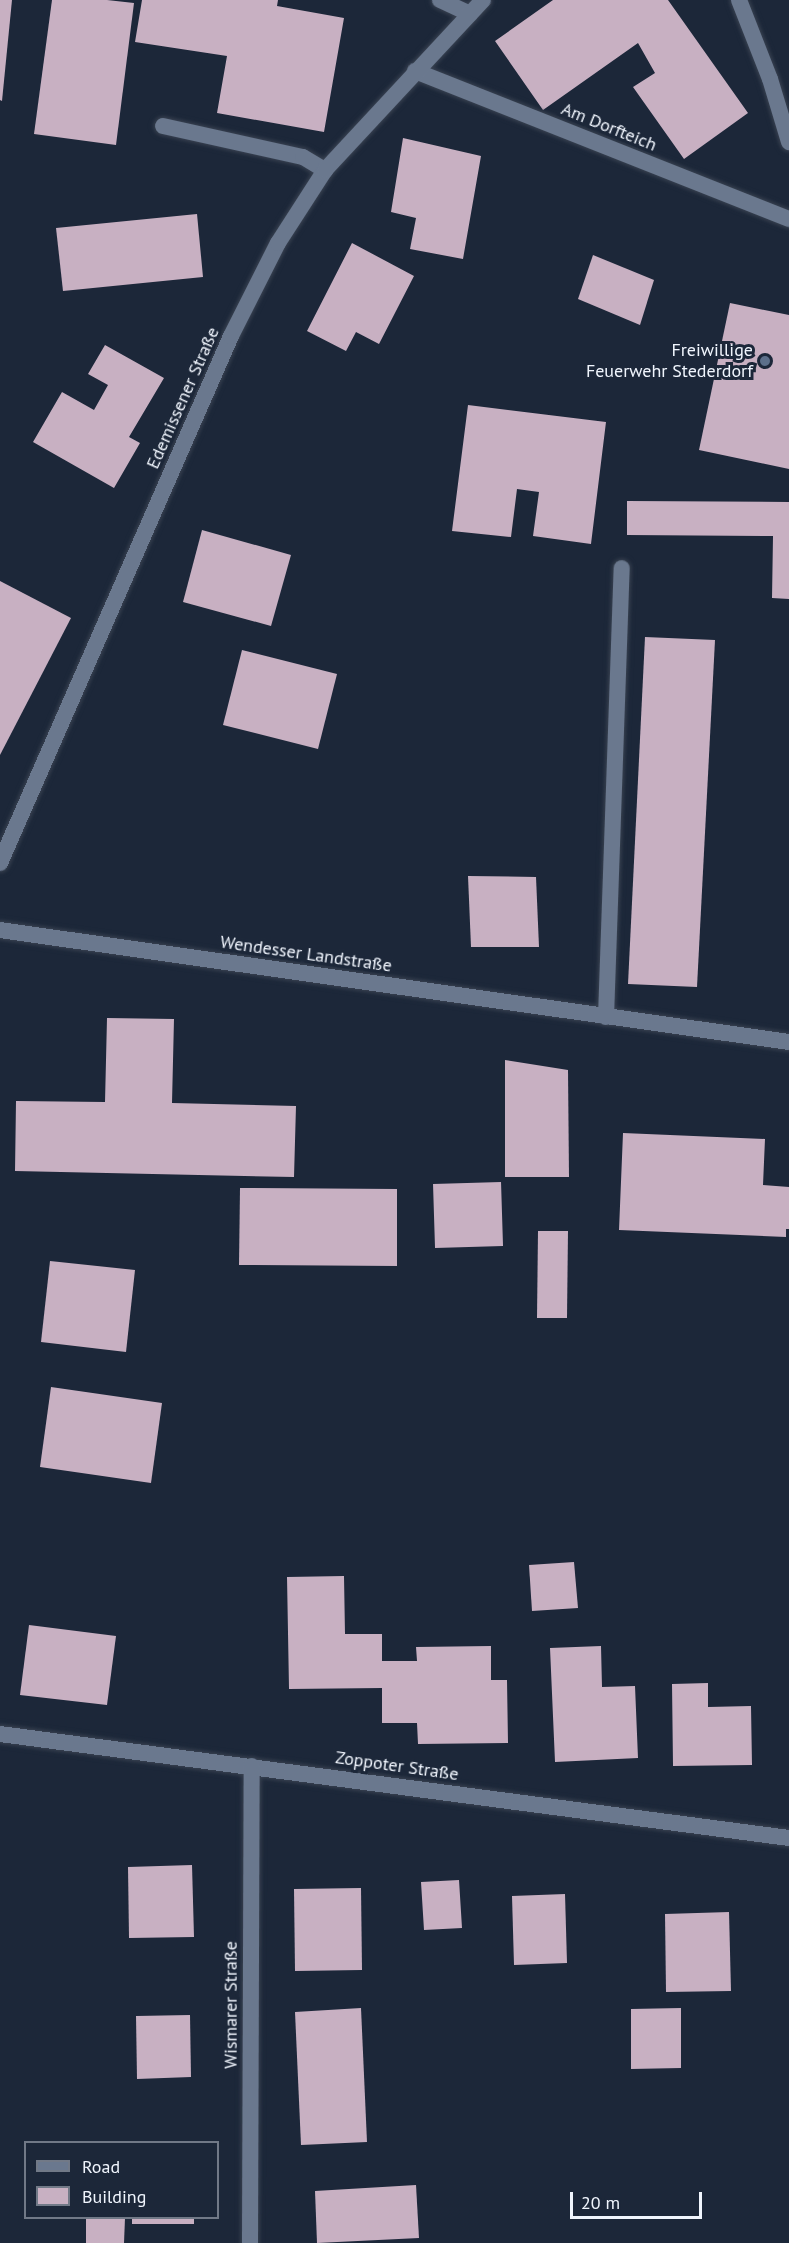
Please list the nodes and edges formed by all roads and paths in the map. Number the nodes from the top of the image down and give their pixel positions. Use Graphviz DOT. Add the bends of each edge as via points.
graph roads {
  1 [pos="440,0"];
  2 [pos="483,0"];
  3 [pos="739,0"];
  4 [pos="470,14"];
  5 [pos="415,71"];
  6 [pos="163,126"];
  7 [pos="789,142"];
  8 [pos="325,170"];
  9 [pos="789,219"];
  10 [pos="622,568"];
  11 [pos="0,863"];
  12 [pos="0,930"];
  13 [pos="606,1017"];
  14 [pos="789,1042"];
  15 [pos="0,1734"];
  16 [pos="252,1766"];
  17 [pos="789,1838"];
  18 [pos="250,2243"];
  1 -- 4 [label="street"];
  2 -- 4 [label="street, Edemissener Straße"];
  3 -- 7 [label="street" via="771,79"];
  4 -- 5 [label="street, Edemissener Straße"];
  5 -- 8 [label="street, Edemissener Straße"];
  5 -- 9 [label="street, Am Dorfteich"];
  6 -- 8 [label="street" via="303,157"];
  8 -- 11 [label="street, Edemissener Straße" via="278,243 231,336"];
  10 -- 13 [label="street"];
  12 -- 13 [label="street, Wendesser Landstraße"];
  13 -- 14 [label="street, Wendesser Landstraße"];
  15 -- 16 [label="street, Zoppoter Straße"];
  16 -- 17 [label="street, Zoppoter Straße"];
  16 -- 18 [label="street, Wismarer Straße"];
}
